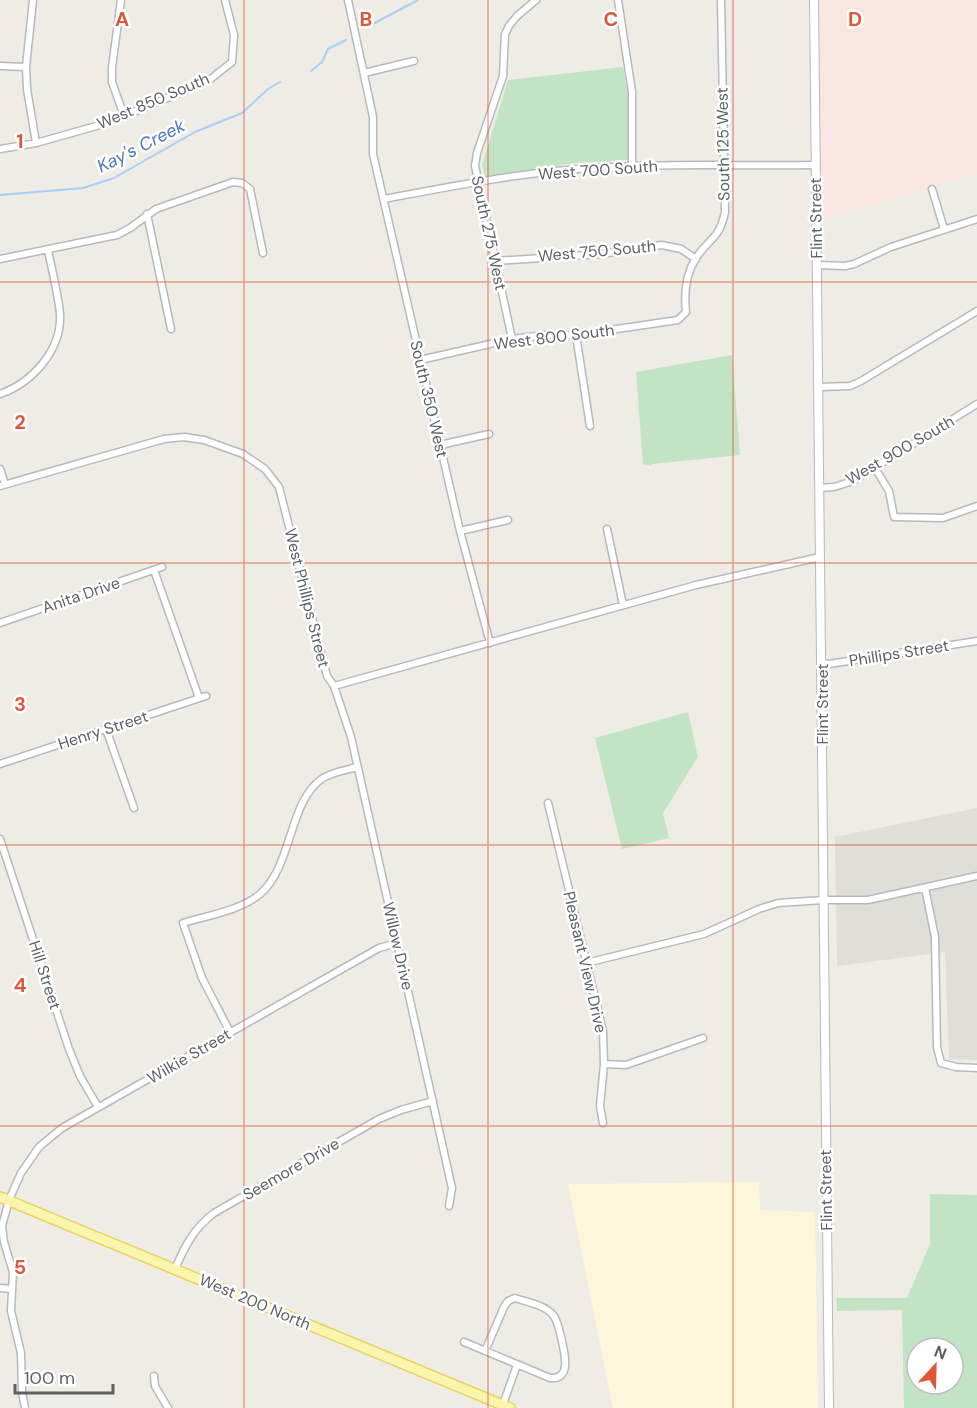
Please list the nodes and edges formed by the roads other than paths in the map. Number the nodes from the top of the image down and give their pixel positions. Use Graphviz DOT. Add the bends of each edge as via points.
graph roads {
  1 [pos="33,0"];
  2 [pos="121,0"];
  3 [pos="225,0"];
  4 [pos="348,0"];
  5 [pos="536,0"];
  6 [pos="618,0"];
  7 [pos="721,0"];
  8 [pos="814,0"];
  9 [pos="414,61"];
  10 [pos="0,66"];
  11 [pos="26,67"];
  12 [pos="364,73"];
  13 [pos="124,116"];
  14 [pos="36,143"];
  15 [pos="0,149"];
  16 [pos="723,165"];
  17 [pos="815,165"];
  18 [pos="632,166"];
  19 [pos="477,183"];
  20 [pos="932,189"];
  21 [pos="384,199"];
  22 [pos="147,214"];
  23 [pos="977,219"];
  24 [pos="944,229"];
  25 [pos="48,250"];
  26 [pos="263,253"];
  27 [pos="696,258"];
  28 [pos="0,260"];
  29 [pos="495,261"];
  30 [pos="817,265"];
  31 [pos="977,311"];
  32 [pos="686,312"];
  33 [pos="171,328"];
  34 [pos="576,335"];
  35 [pos="512,339"];
  36 [pos="420,360"];
  37 [pos="818,387"];
  38 [pos="0,394"];
  39 [pos="977,404"];
  40 [pos="590,426"];
  41 [pos="489,434"];
  42 [pos="440,445"];
  43 [pos="875,468"];
  44 [pos="0,469"];
  45 [pos="2,485"];
  46 [pos="819,488"];
  47 [pos="977,506"];
  48 [pos="508,520"];
  49 [pos="608,529"];
  50 [pos="460,531"];
  51 [pos="820,557"];
  52 [pos="162,567"];
  53 [pos="154,570"];
  54 [pos="623,605"];
  55 [pos="0,623"];
  56 [pos="977,641"];
  57 [pos="490,643"];
  58 [pos="822,663"];
  59 [pos="334,686"];
  60 [pos="206,696"];
  61 [pos="199,698"];
  62 [pos="106,729"];
  63 [pos="0,764"];
  64 [pos="357,766"];
  65 [pos="548,803"];
  66 [pos="134,808"];
  67 [pos="0,839"];
  68 [pos="977,876"];
  69 [pos="925,888"];
  70 [pos="823,900"];
  71 [pos="397,943"];
  72 [pos="586,963"];
  73 [pos="230,1032"];
  74 [pos="703,1038"];
  75 [pos="604,1064"];
  76 [pos="977,1068"];
  77 [pos="433,1101"];
  78 [pos="98,1107"];
  79 [pos="603,1123"];
  80 [pos="5,1198"];
  81 [pos="449,1206"];
  82 [pos="175,1269"];
  83 [pos="0,1288"];
  84 [pos="12,1289"];
  85 [pos="464,1342"];
  86 [pos="485,1351"];
  87 [pos="517,1365"];
  88 [pos="154,1376"];
  89 [pos="500,1406"];
  90 [pos="25,1408"];
  91 [pos="168,1408"];
  92 [pos="829,1408"];
  1 -- 11 [label="street"];
  2 -- 13 [label="street" via="112,82"];
  3 -- 13 [label="street, West 850 South" via="234,35 232,62 208,81"];
  4 -- 12 [label="street, South 350 West"];
  5 -- 19 [label="street, South 275 West" via="505,34 503,76 477,153"];
  6 -- 18 [label="street" via="632,92"];
  7 -- 16 [label="street, South 125 West"];
  8 -- 17 [label="street, Flint Street"];
  9 -- 12 [label="street"];
  10 -- 11 [label="street"];
  11 -- 14 [label="street"];
  12 -- 21 [label="street, South 350 West" via="373,117 373,154"];
  13 -- 14 [label="street, West 850 South"];
  14 -- 15 [label="street, West 850 South"];
  16 -- 17 [label="street, West 700 South"];
  16 -- 18 [label="street, West 700 South"];
  16 -- 27 [label="street, South 125 West" via="722,225"];
  17 -- 30 [label="street, Flint Street"];
  18 -- 19 [label="street, West 700 South" via="577,169"];
  19 -- 21 [label="street, West 700 South"];
  19 -- 29 [label="street, South 275 West"];
  20 -- 24 [label="street"];
  21 -- 36 [label="street, South 350 West"];
  22 -- 25 [label="street" via="117,235"];
  22 -- 26 [label="street" via="233,182 242,183 250,189"];
  22 -- 33 [label="street"];
  23 -- 24 [label="street"];
  24 -- 30 [label="street" via="854,264"];
  25 -- 28 [label="street"];
  25 -- 38 [label="street" via="60,315 56,338 36,372 18,387"];
  27 -- 29 [label="street, West 750 South" via="681,249 662,245 601,254"];
  27 -- 32 [label="street, South 125 West" via="687,276"];
  29 -- 35 [label="street, South 275 West"];
  30 -- 37 [label="street, Flint Street"];
  31 -- 37 [label="street" via="861,381 850,386"];
  32 -- 34 [label="street, West 800 South" via="678,320"];
  34 -- 35 [label="street, West 800 South"];
  34 -- 40 [label="street"];
  35 -- 36 [label="street, West 800 South"];
  36 -- 42 [label="street, South 350 West"];
  37 -- 46 [label="street, Flint Street"];
  39 -- 43 [label="street, West 900 South"];
  41 -- 42 [label="street"];
  42 -- 50 [label="street, South 350 West"];
  43 -- 46 [label="street, West 900 South" via="853,481"];
  43 -- 47 [label="street" via="889,491 894,517 943,519"];
  44 -- 45 [label="street"];
  45 -- 59 [label="street, West Phillips Street" via="174,438 204,440 243,454 265,469 279,487 327,676"];
  46 -- 51 [label="street, Flint Street"];
  48 -- 50 [label="street"];
  49 -- 54 [label="street"];
  50 -- 57 [label="street, South 350 West"];
  51 -- 54 [label="street, West Phillips Street"];
  51 -- 58 [label="street, Flint Street"];
  52 -- 53 [label="street, Anita Drive"];
  53 -- 55 [label="street, Anita Drive"];
  53 -- 61 [label="street"];
  54 -- 57 [label="street, West Phillips Street"];
  56 -- 58 [label="street, Phillips Street"];
  57 -- 59 [label="street, West Phillips Street"];
  58 -- 70 [label="street, Flint Street"];
  59 -- 64 [label="street, Willow Drive"];
  60 -- 61 [label="street, Henry Street"];
  61 -- 62 [label="street, Henry Street"];
  62 -- 63 [label="street, Henry Street"];
  62 -- 66 [label="street"];
  64 -- 71 [label="street, Willow Drive"];
  64 -- 73 [label="street" via="322,778 312,788 278,870 260,894 246,903 183,923 202,978"];
  65 -- 72 [label="street, Pleasant View Drive"];
  67 -- 78 [label="street, Hill Street" via="69,1049"];
  68 -- 69 [label="street"];
  69 -- 70 [label="street" via="868,900"];
  69 -- 76 [label="street" via="934,937 937,1047 941,1063"];
  70 -- 72 [label="street" via="769,906 704,934"];
  70 -- 92 [label="street, Flint Street"];
  71 -- 73 [label="street, Wilkie Street" via="379,948"];
  71 -- 77 [label="street, Willow Drive"];
  72 -- 75 [label="street, Pleasant View Drive" via="603,1031"];
  73 -- 78 [label="street, Wilkie Street"];
  74 -- 75 [label="street" via="626,1065"];
  75 -- 79 [label="street, Pleasant View Drive" via="600,1106"];
  77 -- 81 [label="street, Willow Drive" via="452,1188"];
  77 -- 82 [label="street, Seemore Drive" via="379,1119 214,1213 188,1239"];
  78 -- 80 [label="street, Wilkie Street" via="39,1147"];
  80 -- 82 [label="main road, West 200 North"];
  80 -- 84 [label="street, Wilkie Street" via="2,1226 13,1272"];
  82 -- 89 [label="main road, West 200 North"];
  83 -- 84 [label="street"];
  84 -- 90 [label="street, Wilkie Street" via="11,1311 21,1353"];
  85 -- 86 [label="street"];
  86 -- 87 [label="street"];
  86 -- 87 [label="street" via="511,1299 546,1310 555,1317 565,1352 562,1375 550,1378"];
  87 -- 89 [label="street"];
  88 -- 91 [label="street" via="155,1386"];
}
